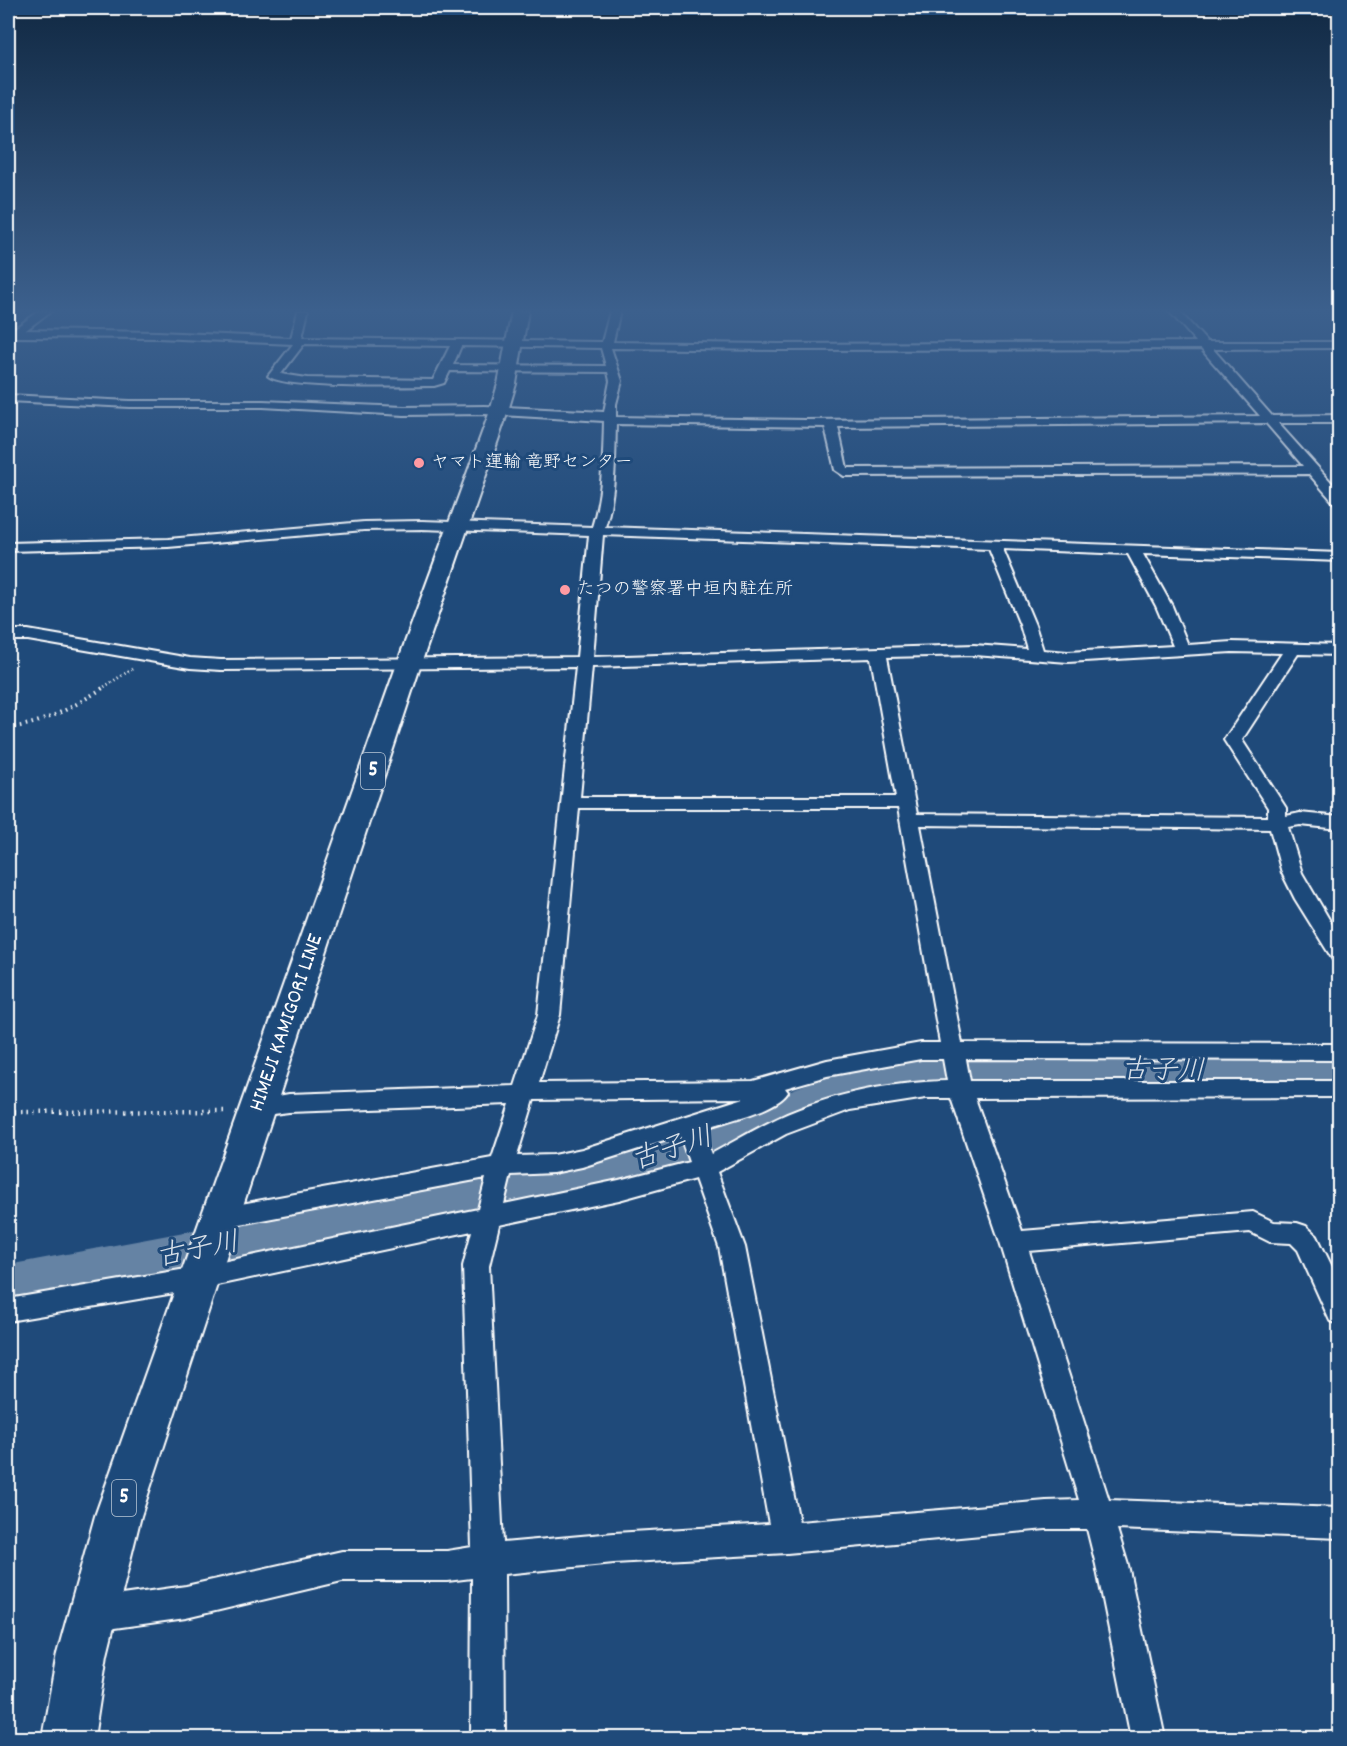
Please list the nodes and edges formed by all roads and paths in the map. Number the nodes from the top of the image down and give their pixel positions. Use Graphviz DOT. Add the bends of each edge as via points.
graph roads {
  1 [pos="504,392"];
  2 [pos="614,392"];
  3 [pos="1245,392"];
  4 [pos="8,398"];
  5 [pos="499,411"];
  6 [pos="609,418"];
  7 [pos="1340,419"];
  8 [pos="1268,420"];
  9 [pos="828,424"];
  10 [pos="1313,470"];
  11 [pos="1340,501"];
  12 [pos="459,526"];
  13 [pos="596,531"];
  14 [pos="994,544"];
  15 [pos="1132,548"];
  16 [pos="10,551"];
  17 [pos="1340,557"];
  18 [pos="8,635"];
  19 [pos="1182,649"];
  20 [pos="1288,649"];
  21 [pos="1340,650"];
  22 [pos="878,652"];
  23 [pos="1036,653"];
  24 [pos="153,657"];
  25 [pos="585,662"];
  26 [pos="409,664"];
  27 [pos="8,728"];
  28 [pos="572,802"];
  29 [pos="908,811"];
  30 [pos="1277,823"];
  31 [pos="1340,823"];
  32 [pos="1340,955"];
  33 [pos="1340,1052"];
  34 [pos="956,1071"];
  35 [pos="776,1083"];
  36 [pos="1340,1089"];
  37 [pos="523,1094"];
  38 [pos="258,1107"];
  39 [pos="8,1112"];
  40 [pos="689,1128"];
  41 [pos="701,1164"];
  42 [pos="501,1171"];
  43 [pos="488,1215"];
  44 [pos="1013,1242"];
  45 [pos="208,1247"];
  46 [pos="8,1310"];
  47 [pos="1340,1312"];
  48 [pos="1098,1514"];
  49 [pos="1340,1523"];
  50 [pos="787,1538"];
  51 [pos="488,1560"];
  52 [pos="90,1615"];
  53 [pos="68,1738"];
  54 [pos="488,1738"];
  55 [pos="1148,1738"];
  1 -- 5 [label="main road, HIMEJI KAMIGORI LINE / 5"];
  2 -- 6 [label="street"];
  3 -- 8 [label="street"];
  4 -- 5 [label="street"];
  5 -- 6 [label="street"];
  5 -- 12 [label="main road, HIMEJI KAMIGORI LINE / 5"];
  6 -- 9 [label="street"];
  6 -- 13 [label="street" via="609,473 604,510"];
  7 -- 8 [label="street"];
  8 -- 9 [label="street"];
  8 -- 10 [label="street"];
  9 -- 10 [label="street" via="844,472"];
  10 -- 11 [label="street"];
  12 -- 13 [label="street"];
  12 -- 16 [label="street" via="364,525 168,543"];
  12 -- 26 [label="main road, HIMEJI KAMIGORI LINE / 5"];
  13 -- 14 [label="street"];
  13 -- 25 [label="street"];
  14 -- 15 [label="street"];
  14 -- 23 [label="street"];
  15 -- 17 [label="street"];
  15 -- 19 [label="street"];
  18 -- 24 [label="street" via="28,635"];
  19 -- 20 [label="street"];
  19 -- 23 [label="street" via="1068,657"];
  20 -- 21 [label="street"];
  20 -- 30 [label="street" via="1287,661 1233,740 1277,808"];
  22 -- 23 [label="street"];
  22 -- 25 [label="street"];
  22 -- 29 [label="street"];
  24 -- 26 [label="street" via="221,665"];
  24 -- 27 [label="path" via="48,720"];
  25 -- 26 [label="street"];
  25 -- 28 [label="street"];
  26 -- 38 [label="main road, HIMEJI KAMIGORI LINE / 5"];
  28 -- 29 [label="street"];
  28 -- 37 [label="street" via="549,1015"];
  29 -- 30 [label="street"];
  29 -- 34 [label="street"];
  30 -- 31 [label="street" via="1300,819"];
  30 -- 32 [label="street" via="1292,873"];
  33 -- 34 [label="street"];
  34 -- 35 [label="street" via="921,1051 827,1068"];
  34 -- 36 [label="street"];
  34 -- 41 [label="street" via="926,1090 847,1102 778,1128 721,1160"];
  34 -- 44 [label="street"];
  35 -- 37 [label="street" via="719,1091"];
  35 -- 40 [label="street" via="776,1092 757,1102"];
  37 -- 38 [label="street"];
  37 -- 42 [label="street"];
  38 -- 39 [label="path" via="237,1111"];
  38 -- 45 [label="main road, HIMEJI KAMIGORI LINE / 5"];
  40 -- 41 [label="street"];
  40 -- 42 [label="street" via="582,1158"];
  41 -- 43 [label="street" via="619,1190"];
  41 -- 50 [label="street" via="732,1247"];
  42 -- 43 [label="street"];
  42 -- 45 [label="street"];
  43 -- 45 [label="street"];
  43 -- 51 [label="street" via="476,1266"];
  44 -- 47 [label="street" via="1253,1222 1270,1232 1297,1233 1308,1243"];
  44 -- 48 [label="street"];
  45 -- 46 [label="street"];
  45 -- 52 [label="main road, HIMEJI KAMIGORI LINE / 5" via="118,1516"];
  48 -- 49 [label="street"];
  48 -- 50 [label="street" via="1046,1515"];
  48 -- 55 [label="street"];
  50 -- 51 [label="street"];
  51 -- 52 [label="street" via="447,1566 342,1566 186,1602"];
  51 -- 54 [label="street"];
  52 -- 53 [label="main road, HIMEJI KAMIGORI LINE / 5"];
}
